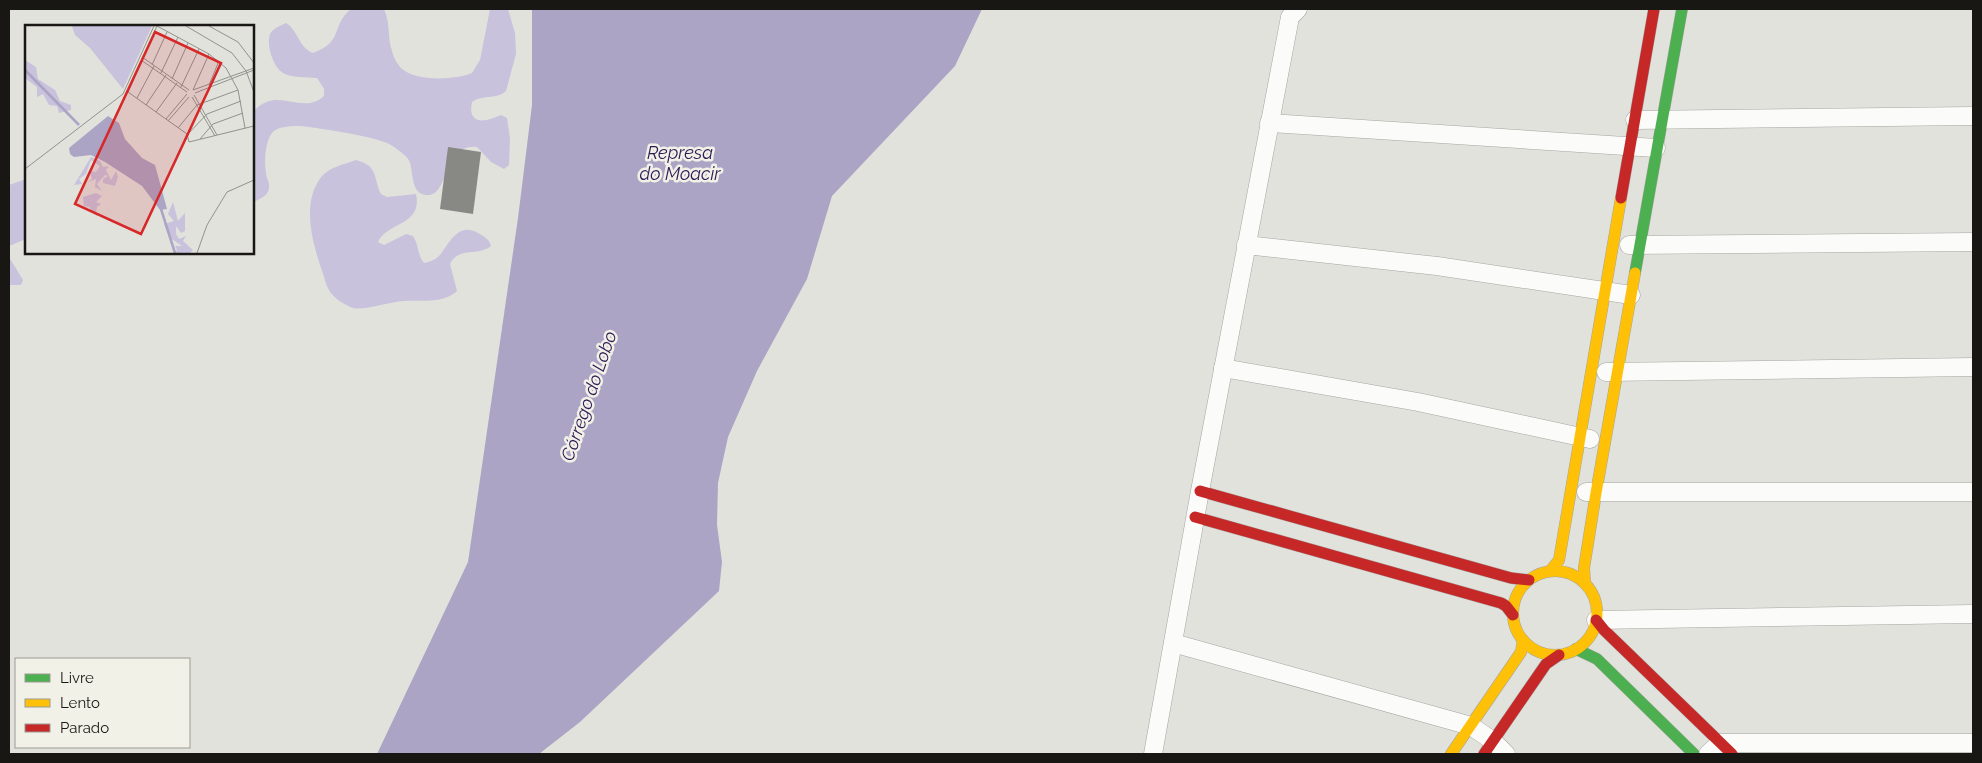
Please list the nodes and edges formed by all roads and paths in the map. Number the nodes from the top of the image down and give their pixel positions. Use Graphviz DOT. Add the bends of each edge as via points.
graph roads {
  1 [pos="1298,9"];
  2 [pos="1654,9"];
  3 [pos="1682,9"];
  4 [pos="1973,116"];
  5 [pos="1636,120"];
  6 [pos="1661,120"];
  7 [pos="1269,122"];
  8 [pos="1631,146"];
  9 [pos="1656,148"];
  10 [pos="1973,242"];
  11 [pos="1246,245"];
  12 [pos="1640,245"];
  13 [pos="1614,246"];
  14 [pos="1606,291"];
  15 [pos="1631,295"];
  16 [pos="1973,367"];
  17 [pos="1223,368"];
  18 [pos="1618,372"];
  19 [pos="1592,373"];
  20 [pos="1581,437"];
  21 [pos="1606,441"];
  22 [pos="1200,491"];
  23 [pos="1572,491"];
  24 [pos="1973,492"];
  25 [pos="1596,493"];
  26 [pos="1195,517"];
  27 [pos="1551,570"];
  28 [pos="1529,580"];
  29 [pos="1585,583"];
  30 [pos="1973,614"];
  31 [pos="1513,615"];
  32 [pos="1596,620"];
  33 [pos="1523,640"];
  34 [pos="1172,643"];
  35 [pos="1576,649"];
  36 [pos="1559,655"];
  37 [pos="1471,726"];
  38 [pos="1973,743"];
  39 [pos="1488,748"];
  40 [pos="1720,750"];
  41 [pos="1153,754"];
  42 [pos="1452,754"];
  43 [pos="1506,754"];
  44 [pos="1694,754"];
  1 -- 7 [label="street" via="1290,17"];
  2 -- 5 [label="street"];
  3 -- 6 [label="street"];
  4 -- 6 [label="street"];
  5 -- 6 [label="street"];
  5 -- 8 [label="street"];
  6 -- 9 [label="street"];
  7 -- 8 [label="street"];
  7 -- 11 [label="street"];
  8 -- 9 [label="street"];
  8 -- 13 [label="street"];
  9 -- 12 [label="street"];
  10 -- 12 [label="street"];
  11 -- 14 [label="street" via="1437,266"];
  11 -- 17 [label="street"];
  12 -- 13 [label="street"];
  12 -- 15 [label="street"];
  13 -- 14 [label="street"];
  14 -- 15 [label="street"];
  14 -- 19 [label="street"];
  15 -- 18 [label="street"];
  16 -- 18 [label="street"];
  17 -- 20 [label="street" via="1418,402"];
  17 -- 22 [label="street"];
  18 -- 19 [label="street"];
  18 -- 21 [label="street"];
  19 -- 20 [label="street"];
  20 -- 21 [label="street"];
  20 -- 23 [label="street"];
  21 -- 25 [label="street"];
  22 -- 26 [label="street"];
  22 -- 28 [label="street" via="1511,578"];
  23 -- 25 [label="street"];
  23 -- 27 [label="street" via="1559,560"];
  24 -- 25 [label="street"];
  25 -- 29 [label="street" via="1584,568"];
  26 -- 31 [label="street" via="1501,603"];
  26 -- 34 [label="street"];
  27 -- 28 [label="street"];
  27 -- 29 [label="street" via="1573,574"];
  28 -- 31 [label="street" via="1516,595"];
  29 -- 32 [label="street" via="1596,602"];
  30 -- 32 [label="street"];
  31 -- 33 [label="street" via="1515,627"];
  32 -- 35 [label="street" via="1588,638"];
  32 -- 40 [label="street"];
  33 -- 36 [label="street" via="1537,651"];
  33 -- 37 [label="street" via="1521,652"];
  34 -- 37 [label="street"];
  34 -- 41 [label="street"];
  35 -- 36 [label="street"];
  35 -- 44 [label="street" via="1597,660"];
  36 -- 39 [label="street" via="1546,664"];
  37 -- 39 [label="street"];
  37 -- 42 [label="street"];
  38 -- 40 [label="street"];
  39 -- 43 [label="street"];
}
